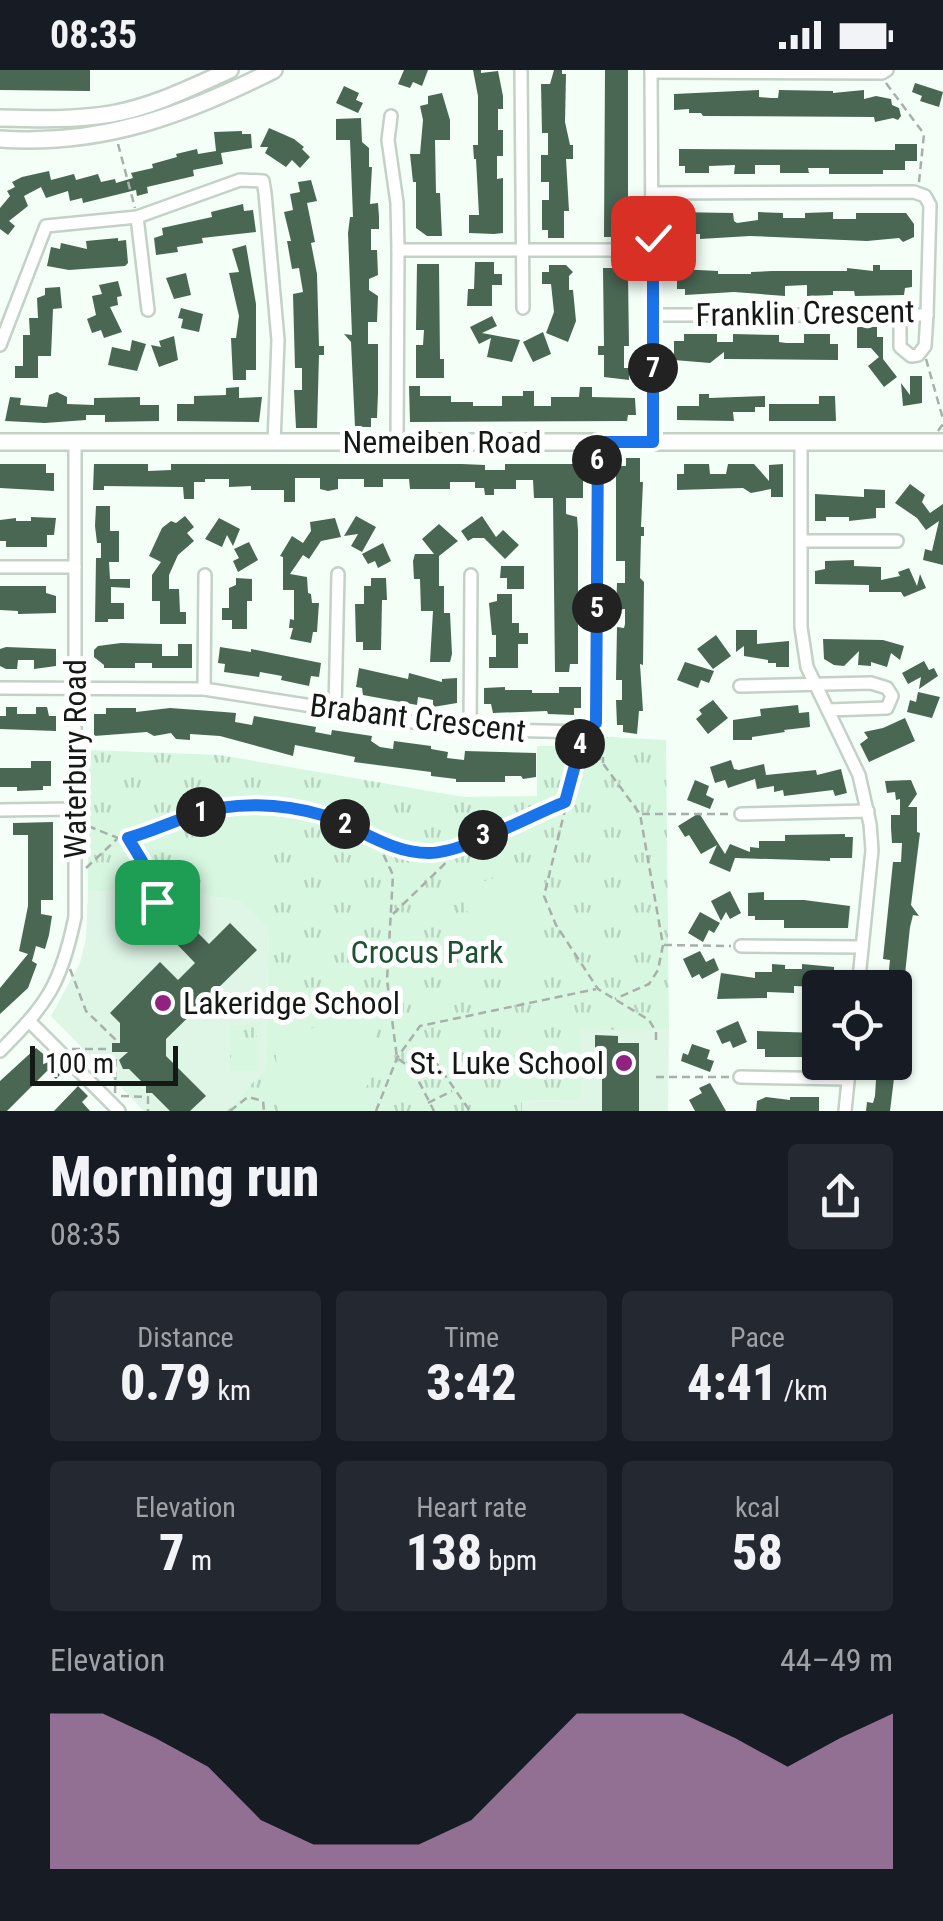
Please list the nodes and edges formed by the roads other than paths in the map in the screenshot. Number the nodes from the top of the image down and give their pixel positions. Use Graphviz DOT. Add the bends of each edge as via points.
graph roads {
  1 [pos="230,70"];
  2 [pos="521,70"];
  3 [pos="887,70"];
  4 [pos="652,71"];
  5 [pos="267,72"];
  6 [pos="390,116"];
  7 [pos="0,118"];
  8 [pos="0,139"];
  9 [pos="653,194"];
  10 [pos="136,212"];
  11 [pos="398,250"];
  12 [pos="522,250"];
  13 [pos="653,250"];
  14 [pos="523,308"];
  15 [pos="148,310"];
  16 [pos="654,315"];
  17 [pos="900,315"];
  18 [pos="928,315"];
  19 [pos="0,346"];
  20 [pos="940,437"];
  21 [pos="0,442"];
  22 [pos="598,442"];
  23 [pos="653,442"];
  24 [pos="801,442"];
  25 [pos="75,443"];
  26 [pos="274,443"];
  27 [pos="398,443"];
  28 [pos="801,540"];
  29 [pos="897,540"];
  30 [pos="0,566"];
  31 [pos="75,567"];
  32 [pos="338,574"];
  33 [pos="470,574"];
  34 [pos="204,575"];
  35 [pos="814,684"];
  36 [pos="740,686"];
  37 [pos="0,688"];
  38 [pos="75,688"];
  39 [pos="204,689"];
  40 [pos="336,710"];
  41 [pos="828,710"];
  42 [pos="470,730"];
  43 [pos="0,810"];
  44 [pos="868,811"];
  45 [pos="75,814"];
  46 [pos="741,814"];
  47 [pos="741,946"];
  48 [pos="862,947"];
  49 [pos="860,970"];
  50 [pos="30,1022"];
  51 [pos="0,1051"];
  52 [pos="740,1078"];
  53 [pos="802,1079"];
  54 [pos="848,1080"];
  55 [pos="115,1106"];
  56 [pos="845,1111"];
  1 -- 7 [label="street" via="112,114"];
  2 -- 12 [label="street"];
  3 -- 4 [label="street"];
  4 -- 9 [label="street"];
  5 -- 8 [label="street" via="191,109 116,132"];
  6 -- 11 [label="street"];
  9 -- 13 [label="street"];
  9 -- 18 [label="street, Franklin Crescent" via="925,196"];
  10 -- 15 [label="street"];
  10 -- 19 [label="street" via="46,226"];
  10 -- 26 [label="street" via="240,180 263,181 278,340"];
  11 -- 12 [label="street"];
  11 -- 27 [label="street"];
  12 -- 13 [label="street"];
  12 -- 14 [label="street"];
  13 -- 16 [label="street"];
  16 -- 17 [label="street, Franklin Crescent"];
  16 -- 23 [label="street"];
  17 -- 18 [label="street, Franklin Crescent"];
  17 -- 18 [label="street" via="900,347 911,356 926,346"];
  20 -- 24 [label="street, Nemeiben Road"];
  21 -- 25 [label="street, Nemeiben Road"];
  22 -- 23 [label="street, Nemeiben Road"];
  22 -- 27 [label="street, Nemeiben Road"];
  22 -- 42 [label="street, Brabant Crescent" via="596,723 585,738"];
  23 -- 24 [label="street, Nemeiben Road"];
  24 -- 28 [label="street"];
  25 -- 26 [label="street, Nemeiben Road"];
  25 -- 31 [label="street, Waterbury Road"];
  26 -- 27 [label="street, Nemeiben Road"];
  28 -- 29 [label="street"];
  28 -- 35 [label="street" via="802,627"];
  30 -- 31 [label="street"];
  31 -- 38 [label="street, Waterbury Road"];
  32 -- 40 [label="street"];
  33 -- 42 [label="street"];
  34 -- 39 [label="street"];
  35 -- 36 [label="street"];
  35 -- 41 [label="street"];
  35 -- 41 [label="street" via="880,684 892,696 887,708"];
  37 -- 38 [label="street, Brabant Crescent"];
  38 -- 39 [label="street, Brabant Crescent"];
  38 -- 45 [label="street, Waterbury Road"];
  39 -- 40 [label="street, Brabant Crescent"];
  40 -- 42 [label="street, Brabant Crescent"];
  41 -- 44 [label="street"];
  43 -- 45 [label="street"];
  44 -- 46 [label="street"];
  44 -- 48 [label="street" via="872,850"];
  45 -- 50 [label="street, Waterbury Road" via="75,917 64,966"];
  47 -- 48 [label="street"];
  48 -- 49 [label="street"];
  50 -- 51 [label="street, Waterbury Road"];
  50 -- 55 [label="street"];
  52 -- 53 [label="street"];
  54 -- 56 [label="street"];
}
